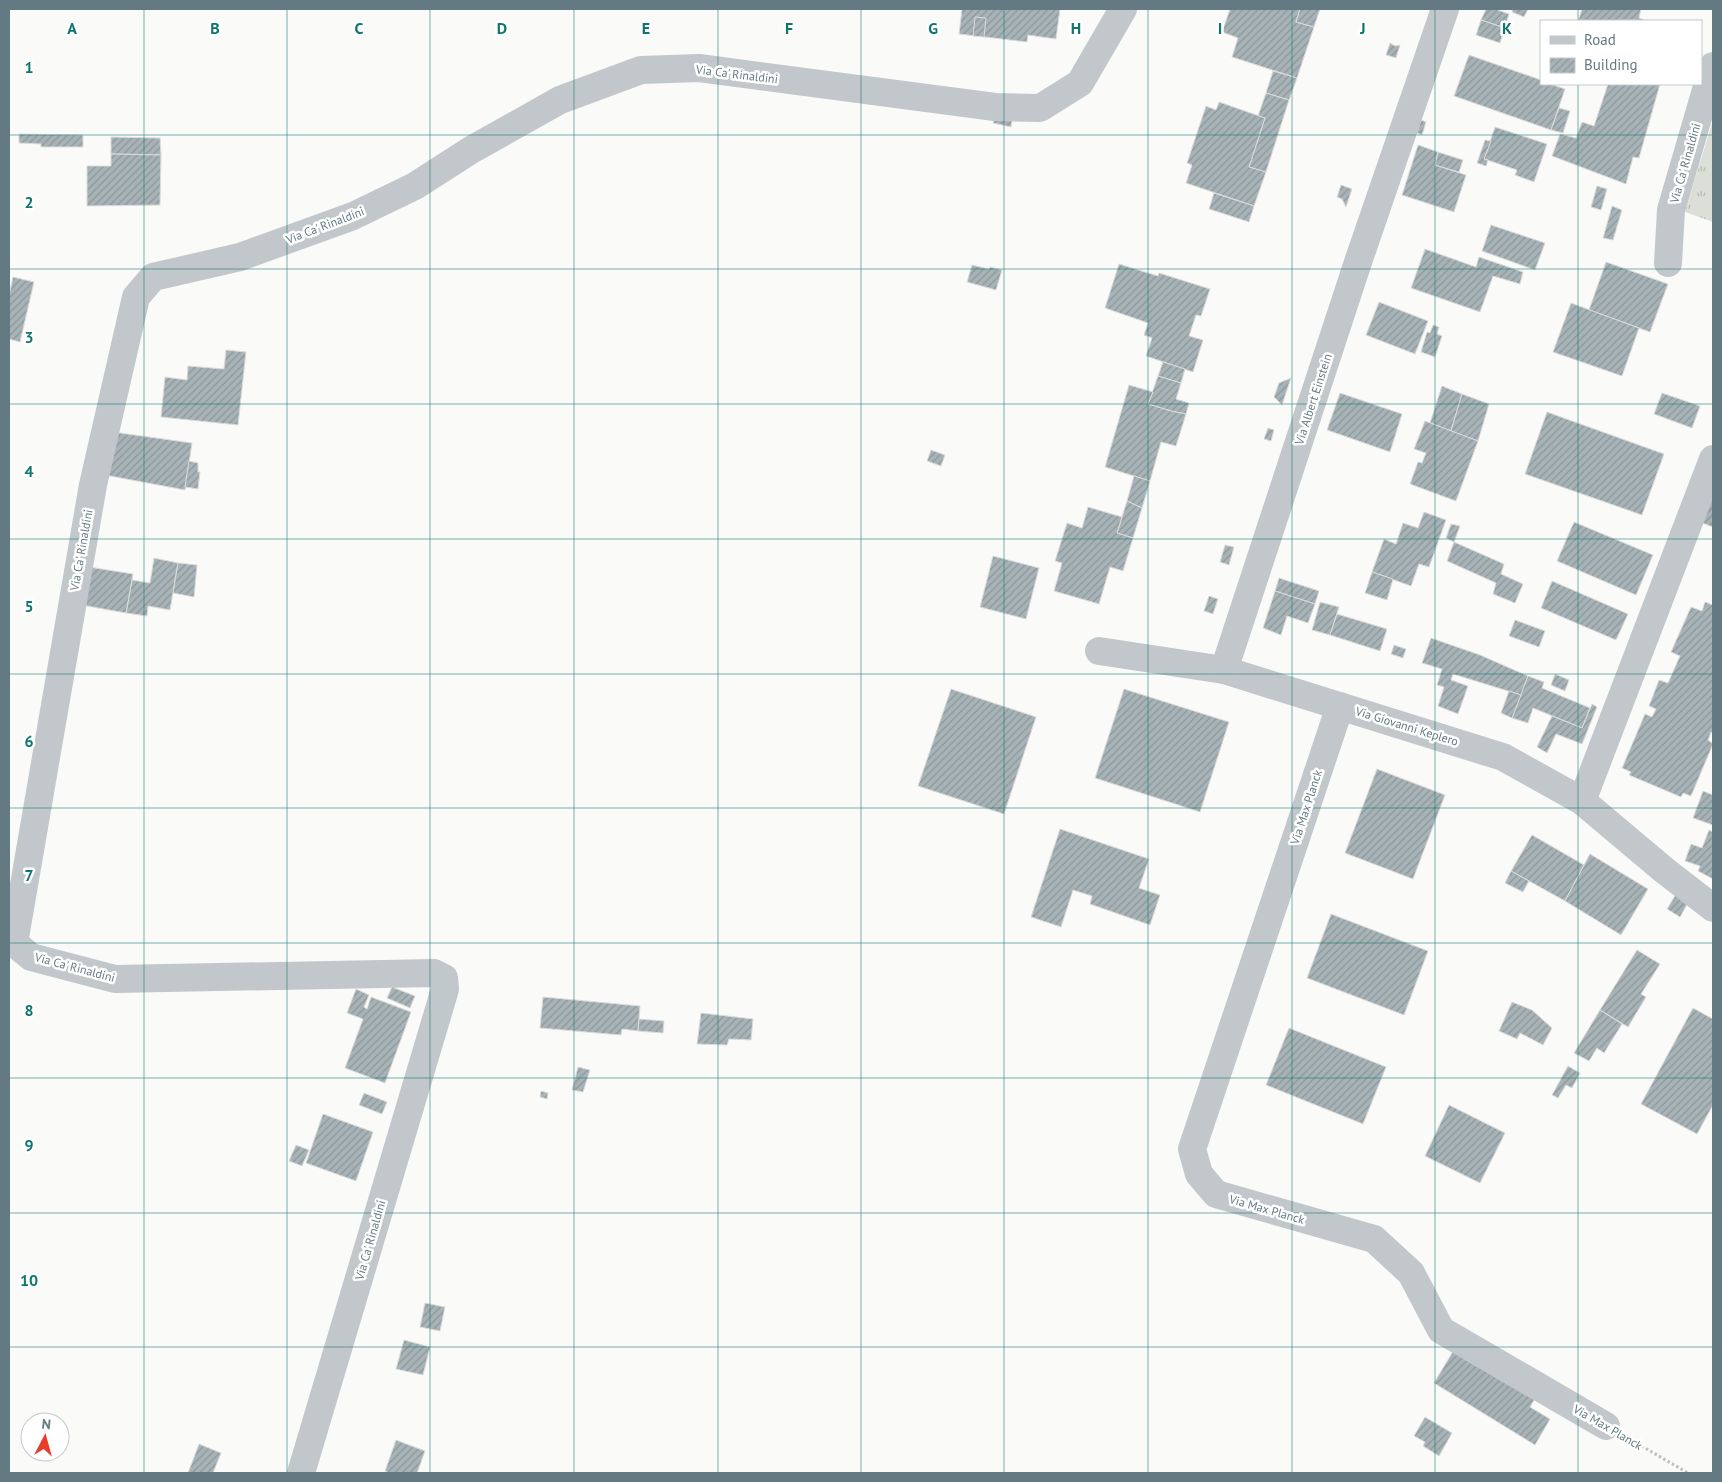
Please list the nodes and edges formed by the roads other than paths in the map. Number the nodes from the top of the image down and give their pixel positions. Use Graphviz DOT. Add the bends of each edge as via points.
graph roads {
  1 [pos="1123,9"];
  2 [pos="1445,9"];
  3 [pos="1713,66"];
  4 [pos="1668,263"];
  5 [pos="1713,459"];
  6 [pos="1099,651"];
  7 [pos="1224,670"];
  8 [pos="1340,706"];
  9 [pos="1582,801"];
  10 [pos="1713,908"];
  11 [pos="12,945"];
  12 [pos="1606,1426"];
  13 [pos="302,1473"];
  1 -- 11 [label="street, Via Ca' Rinaldini" via="1080,83 1040,108 995,107 699,68 641,70 560,100 415,186 353,216 240,257 153,277 136,297 92,485"];
  2 -- 7 [label="street, Via Albert Einstein"];
  3 -- 4 [label="street, Via Ca' Rinaldini" via="1671,210"];
  5 -- 9 [label="street"];
  6 -- 7 [label="street"];
  7 -- 8 [label="street, Via Giovanni Keplero"];
  8 -- 9 [label="street, Via Giovanni Keplero" via="1503,757"];
  8 -- 12 [label="street, Via Max Planck" via="1192,1149 1200,1174 1216,1194 1374,1239 1412,1273 1441,1330"];
  9 -- 10 [label="street, Via Giovanni Keplero"];
  11 -- 13 [label="street, Via Ca' Rinaldini" via="31,957 115,979 434,973 444,978 445,989"];
}
